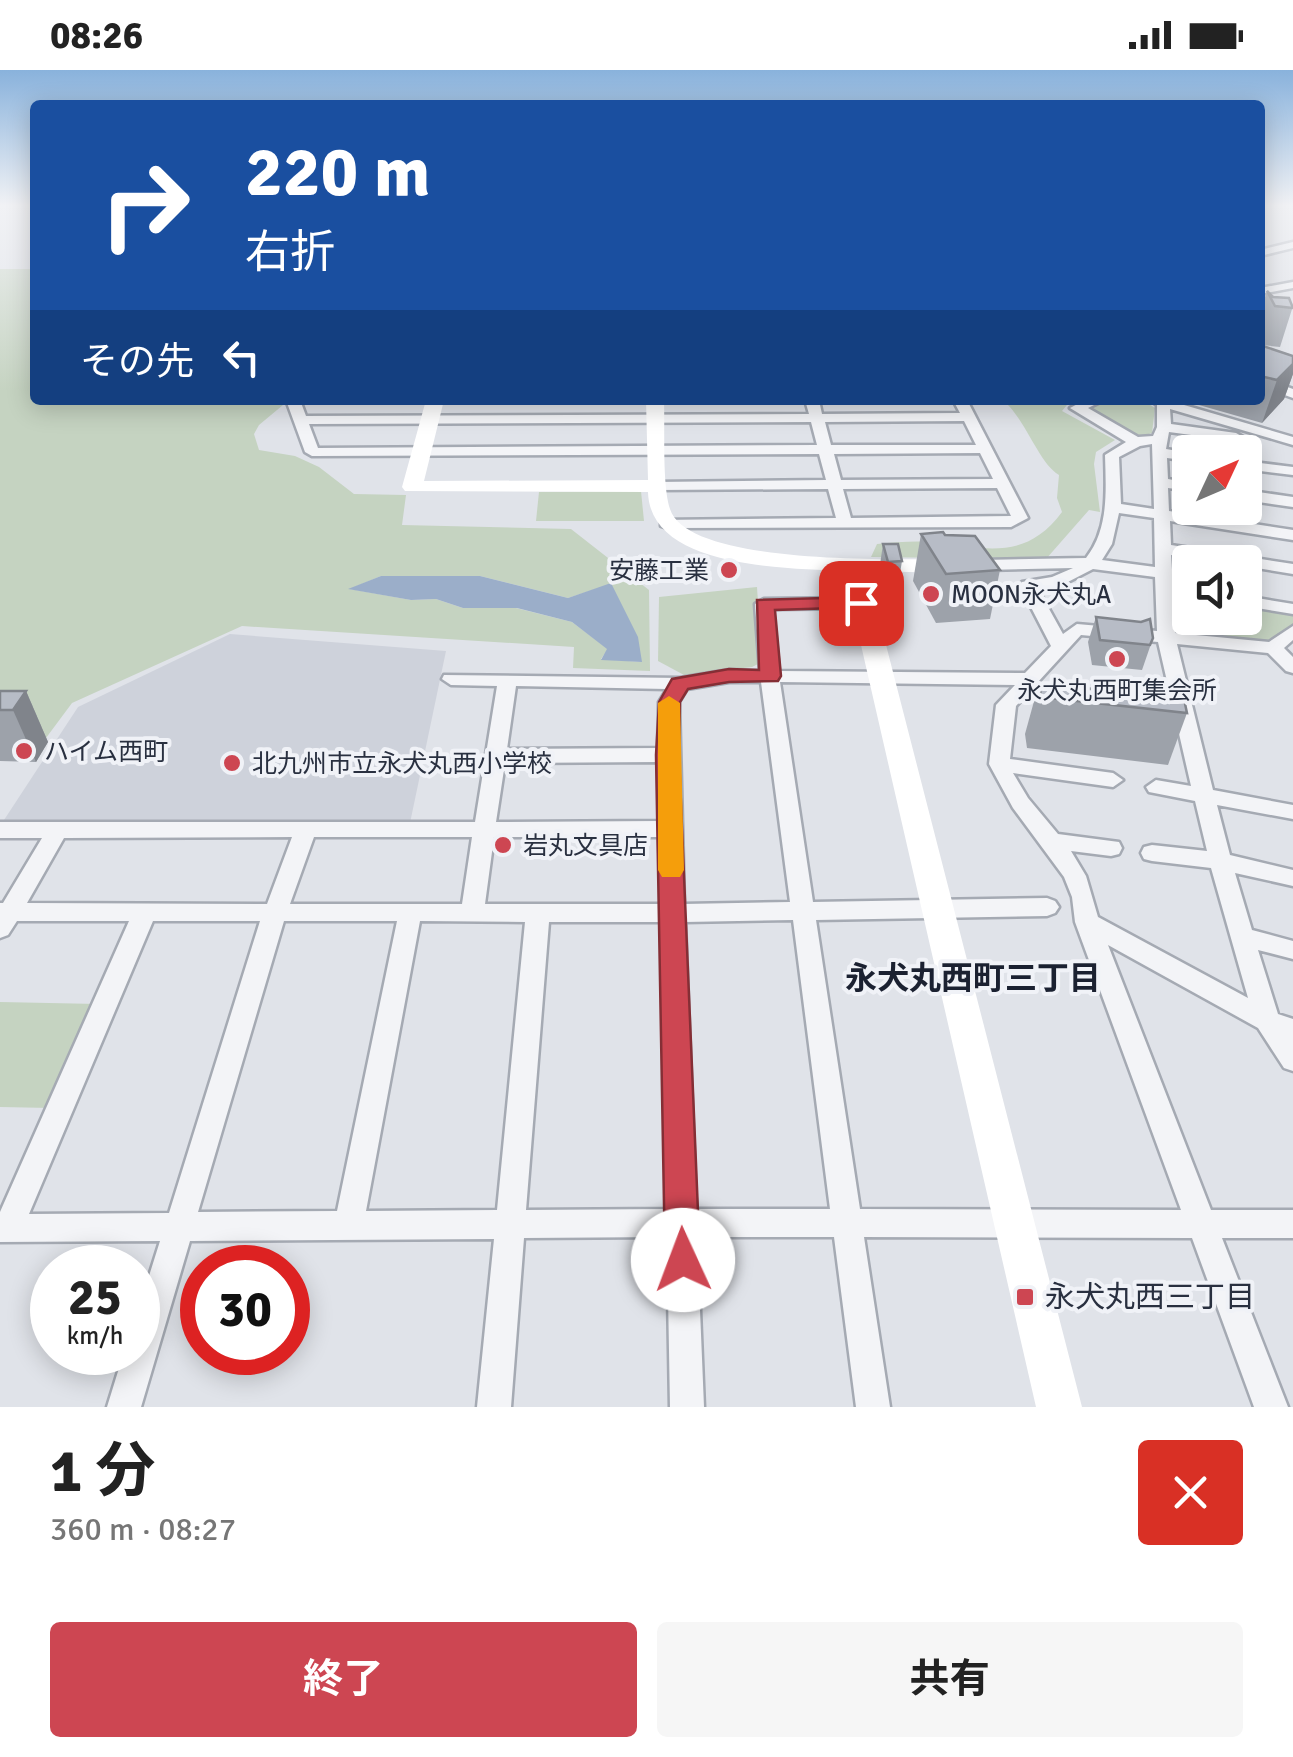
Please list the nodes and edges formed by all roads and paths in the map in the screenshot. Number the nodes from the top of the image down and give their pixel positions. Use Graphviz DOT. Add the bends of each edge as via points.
graph roads {
  1 [pos="1265,280"];
  2 [pos="1293,285"];
  3 [pos="1273,286"];
  4 [pos="1265,289"];
  5 [pos="1265,382"];
  6 [pos="1293,394"];
  7 [pos="295,405"];
  8 [pos="813,405"];
  9 [pos="963,405"];
  10 [pos="1085,405"];
  11 [pos="1165,405"];
  12 [pos="1175,405"];
  13 [pos="432,410"];
  14 [pos="655,410"];
  15 [pos="969,417"];
  16 [pos="817,418"];
  17 [pos="300,420"];
  18 [pos="1162,440"];
  19 [pos="1136,442"];
  20 [pos="1293,442"];
  21 [pos="1172,446"];
  22 [pos="986,449"];
  23 [pos="657,450"];
  24 [pos="824,450"];
  25 [pos="420,452"];
  26 [pos="1262,467"];
  27 [pos="1293,472"];
  28 [pos="1004,483"];
  29 [pos="1162,483"];
  30 [pos="833,484"];
  31 [pos="1172,484"];
  32 [pos="657,486"];
  33 [pos="1262,497"];
  34 [pos="1293,502"];
  35 [pos="1116,508"];
  36 [pos="1164,515"];
  37 [pos="845,522"];
  38 [pos="667,523"];
  39 [pos="1293,535"];
  40 [pos="1164,549"];
  41 [pos="854,562"];
  42 [pos="1088,564"];
  43 [pos="984,565"];
  44 [pos="1293,569"];
  45 [pos="1163,580"];
  46 [pos="1172,584"];
  47 [pos="861,603"];
  48 [pos="1262,603"];
  49 [pos="1293,608"];
  50 [pos="1293,631"];
  51 [pos="1166,638"];
  52 [pos="1059,644"];
  53 [pos="1273,648"];
  54 [pos="1293,667"];
  55 [pos="770,676"];
  56 [pos="879,678"];
  57 [pos="451,679"];
  58 [pos="1028,679"];
  59 [pos="507,680"];
  60 [pos="680,684"];
  61 [pos="668,755"];
  62 [pos="497,756"];
  63 [pos="998,764"];
  64 [pos="1114,780"];
  65 [pos="1156,786"];
  66 [pos="1206,794"];
  67 [pos="1293,812"];
  68 [pos="671,829"];
  69 [pos="0,830"];
  70 [pos="306,830"];
  71 [pos="484,830"];
  72 [pos="57,831"];
  73 [pos="1053,841"];
  74 [pos="1111,848"];
  75 [pos="1152,853"];
  76 [pos="1220,861"];
  77 [pos="1293,878"];
  78 [pos="934,906"];
  79 [pos="1047,907"];
  80 [pos="805,909"];
  81 [pos="274,912"];
  82 [pos="472,912"];
  83 [pos="410,913"];
  84 [pos="672,913"];
  85 [pos="144,914"];
  86 [pos="538,914"];
  87 [pos="3,918"];
  88 [pos="1088,922"];
  89 [pos="1243,937"];
  90 [pos="1293,950"];
  91 [pos="1280,1026"];
  92 [pos="1293,1060"];
  93 [pos="682,1222"];
  94 [pos="846,1223"];
  95 [pos="349,1224"];
  96 [pos="1203,1224"];
  97 [pos="1293,1224"];
  98 [pos="510,1225"];
  99 [pos="1013,1225"];
  100 [pos="179,1226"];
  101 [pos="4,1228"];
  102 [pos="124,1407"];
  103 [pos="494,1407"];
  104 [pos="687,1407"];
  105 [pos="873,1407"];
  106 [pos="1060,1407"];
  107 [pos="1271,1407"];
  1 -- 3 [label="street"];
  2 -- 3 [label="street"];
  3 -- 4 [label="street"];
  5 -- 6 [label="street"];
  7 -- 17 [label="street"];
  8 -- 16 [label="street"];
  9 -- 15 [label="street"];
  10 -- 19 [label="street" via="1077,408"];
  11 -- 18 [label="street"];
  12 -- 20 [label="street"];
  13 -- 14 [label="street"];
  13 -- 17 [label="street"];
  13 -- 25 [label="street"];
  14 -- 16 [label="street"];
  14 -- 23 [label="street"];
  15 -- 16 [label="street"];
  15 -- 22 [label="street"];
  16 -- 24 [label="street"];
  17 -- 25 [label="street" via="312,452"];
  18 -- 19 [label="street"];
  18 -- 20 [label="street"];
  18 -- 21 [label="street"];
  18 -- 29 [label="street"];
  19 -- 35 [label="street" via="1112,456"];
  22 -- 24 [label="street"];
  22 -- 28 [label="street"];
  23 -- 24 [label="street"];
  23 -- 25 [label="street"];
  23 -- 32 [label="street"];
  24 -- 30 [label="street"];
  25 -- 32 [label="street" via="412,487"];
  26 -- 27 [label="street"];
  28 -- 30 [label="street"];
  28 -- 37 [label="street" via="1020,518 1012,522"];
  29 -- 31 [label="street"];
  29 -- 36 [label="street"];
  30 -- 32 [label="street"];
  30 -- 37 [label="street"];
  32 -- 38 [label="street"];
  33 -- 34 [label="street"];
  35 -- 36 [label="street"];
  35 -- 42 [label="street" via="1104,547"];
  36 -- 39 [label="street"];
  36 -- 40 [label="street"];
  37 -- 38 [label="street"];
  38 -- 41 [label="street" via="686,538 738,556"];
  40 -- 44 [label="street"];
  40 -- 45 [label="street"];
  41 -- 43 [label="street"];
  41 -- 47 [label="street"];
  42 -- 43 [label="street"];
  42 -- 45 [label="street"];
  42 -- 52 [label="street" via="1065,580 1028,586"];
  45 -- 46 [label="street"];
  45 -- 51 [label="street"];
  47 -- 55 [label="street" via="764,604"];
  47 -- 56 [label="street"];
  48 -- 49 [label="street"];
  50 -- 53 [label="street"];
  51 -- 52 [label="street" via="1077,629"];
  51 -- 53 [label="street"];
  51 -- 66 [label="street"];
  52 -- 58 [label="street"];
  53 -- 54 [label="street"];
  55 -- 56 [label="street"];
  55 -- 60 [label="street"];
  55 -- 80 [label="street"];
  56 -- 58 [label="street"];
  56 -- 78 [label="street"];
  57 -- 59 [label="street"];
  58 -- 63 [label="street" via="1006,705"];
  59 -- 60 [label="street"];
  59 -- 62 [label="street"];
  60 -- 61 [label="street" via="670,702"];
  61 -- 62 [label="street"];
  61 -- 68 [label="street"];
  62 -- 71 [label="street"];
  63 -- 64 [label="street"];
  63 -- 73 [label="street"];
  65 -- 66 [label="street"];
  66 -- 67 [label="street"];
  66 -- 76 [label="street"];
  68 -- 71 [label="street"];
  68 -- 84 [label="street"];
  69 -- 72 [label="street"];
  70 -- 71 [label="street"];
  70 -- 72 [label="street"];
  70 -- 81 [label="street"];
  71 -- 82 [label="street"];
  72 -- 87 [label="street"];
  73 -- 74 [label="street"];
  73 -- 88 [label="street" via="1071,864"];
  75 -- 76 [label="street"];
  76 -- 77 [label="street"];
  76 -- 89 [label="street"];
  78 -- 79 [label="street"];
  78 -- 80 [label="street"];
  78 -- 99 [label="street"];
  80 -- 84 [label="street"];
  80 -- 94 [label="street"];
  81 -- 83 [label="street"];
  81 -- 85 [label="street"];
  81 -- 100 [label="street"];
  82 -- 83 [label="street"];
  82 -- 86 [label="street"];
  83 -- 95 [label="street"];
  84 -- 86 [label="street"];
  84 -- 93 [label="street"];
  85 -- 87 [label="street"];
  85 -- 101 [label="street"];
  86 -- 98 [label="street"];
  88 -- 91 [label="street"];
  88 -- 96 [label="street"];
  89 -- 90 [label="street"];
  89 -- 91 [label="street"];
  91 -- 92 [label="street"];
  93 -- 94 [label="street"];
  93 -- 98 [label="street"];
  93 -- 104 [label="street"];
  94 -- 99 [label="street"];
  94 -- 105 [label="street"];
  95 -- 98 [label="street"];
  95 -- 100 [label="street"];
  96 -- 97 [label="street"];
  96 -- 99 [label="street"];
  96 -- 107 [label="street"];
  98 -- 103 [label="street"];
  99 -- 106 [label="street"];
  100 -- 101 [label="street"];
  100 -- 102 [label="street"];
}
